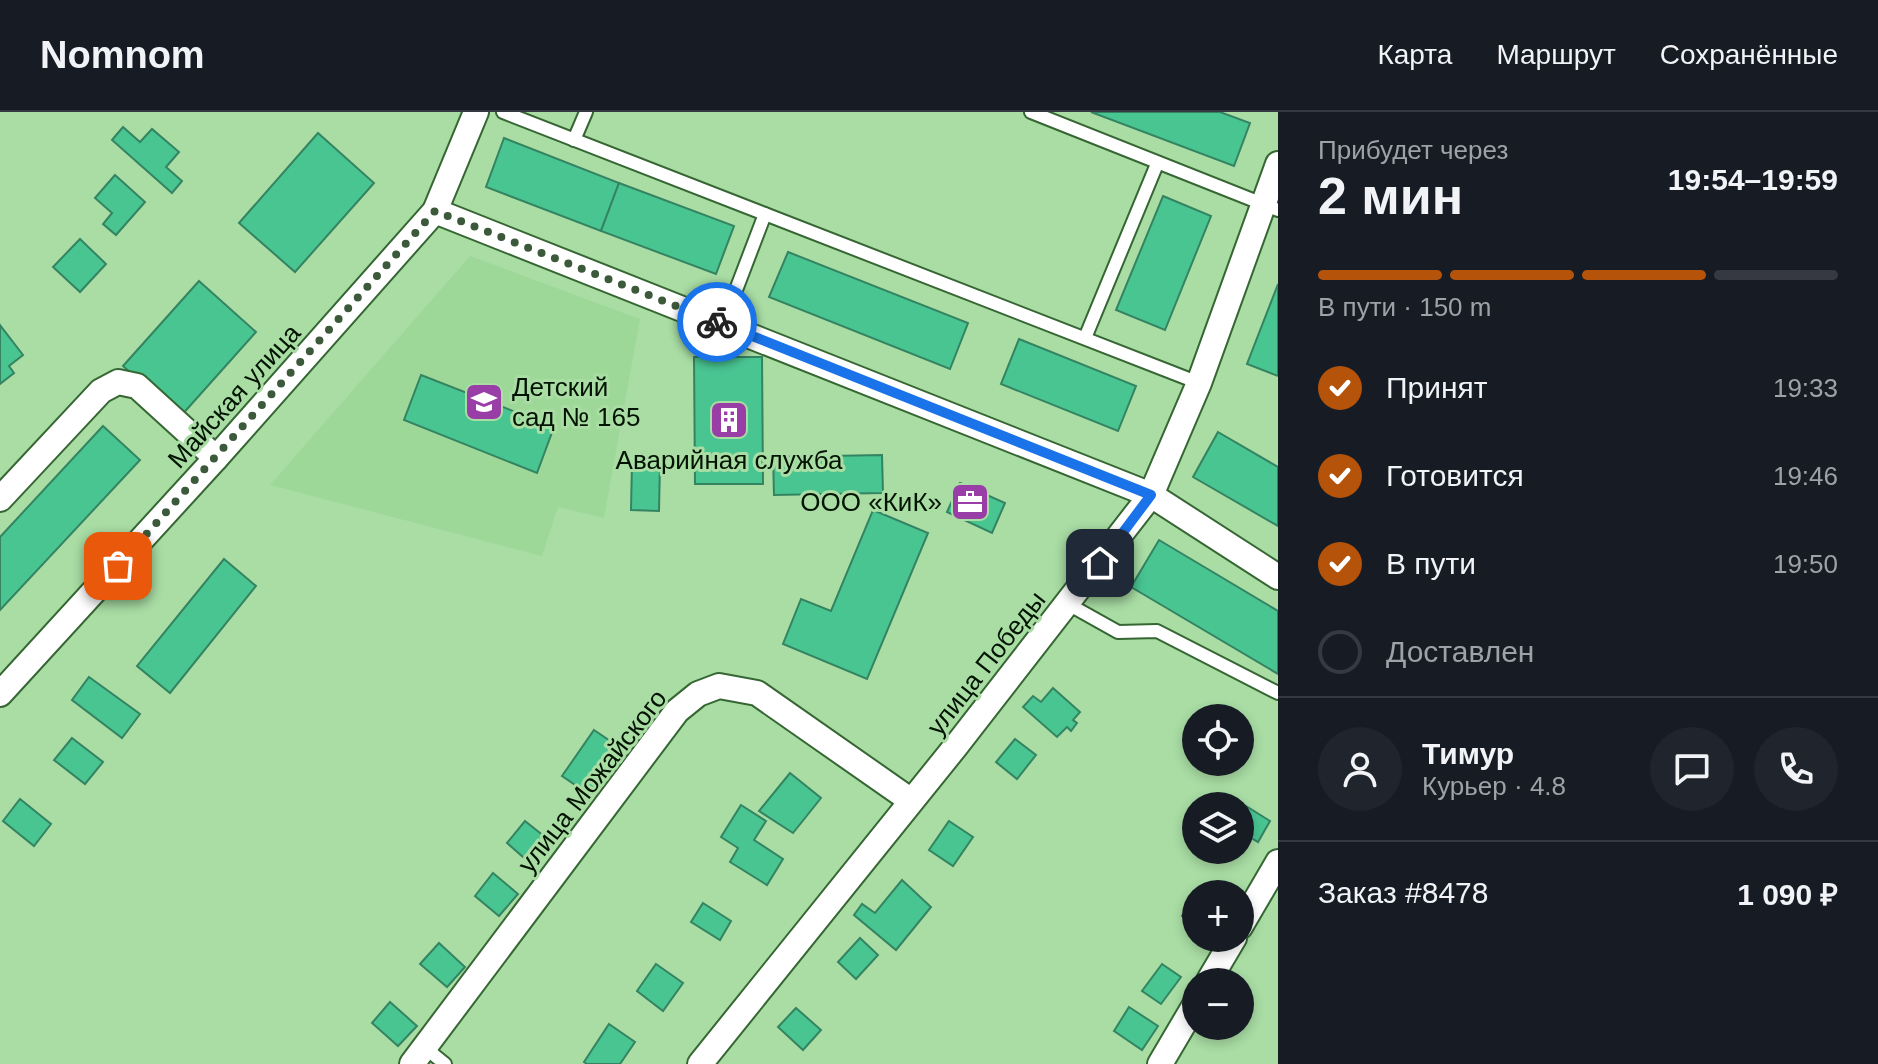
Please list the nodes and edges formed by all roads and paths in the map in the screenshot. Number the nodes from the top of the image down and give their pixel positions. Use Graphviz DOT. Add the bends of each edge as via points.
graph roads {
  1 [pos="476,112"];
  2 [pos="503,112"];
  3 [pos="586,112"];
  4 [pos="1031,112"];
  5 [pos="574,140"];
  6 [pos="1157,164"];
  7 [pos="1278,164"];
  8 [pos="1270,208"];
  9 [pos="435,211"];
  10 [pos="765,214"];
  11 [pos="723,324"];
  12 [pos="1085,338"];
  13 [pos="1199,383"];
  14 [pos="216,458"];
  15 [pos="1151,495"];
  16 [pos="0,499"];
  17 [pos="1278,577"];
  18 [pos="1068,604"];
  19 [pos="1278,693"];
  20 [pos="0,694"];
  21 [pos="910,800"];
  22 [pos="1278,862"];
  23 [pos="1254,903"];
  24 [pos="1182,1027"];
  25 [pos="418,1056"];
  26 [pos="445,1064"];
  27 [pos="700,1064"];
  28 [pos="1160,1064"];
  1 -- 9 [label="street, Майская улица"];
  2 -- 5 [label="lane"];
  3 -- 5 [label="lane"];
  4 -- 6 [label="lane"];
  5 -- 10 [label="lane"];
  6 -- 8 [label="lane"];
  6 -- 12 [label="lane"];
  7 -- 8 [label="street, улица Победы"];
  8 -- 13 [label="street, улица Победы"];
  9 -- 11 [label="street"];
  9 -- 14 [label="street, Майская улица"];
  10 -- 11 [label="lane"];
  10 -- 12 [label="lane"];
  11 -- 15 [label="street"];
  12 -- 13 [label="lane"];
  13 -- 15 [label="street, улица Победы"];
  14 -- 16 [label="street" via="137,386 118,382 101,391"];
  14 -- 20 [label="street, Майская улица"];
  15 -- 17 [label="street"];
  15 -- 18 [label="street, улица Победы"];
  18 -- 19 [label="lane" via="1118,632 1157,631"];
  18 -- 21 [label="street, улица Победы"];
  21 -- 25 [label="street, улица Можайского" via="757,693 719,686 698,694 677,711"];
  21 -- 27 [label="street, улица Победы"];
  22 -- 23 [label="street"];
  24 -- 28 [label="street"];
  25 -- 26 [label="lane"];
}
